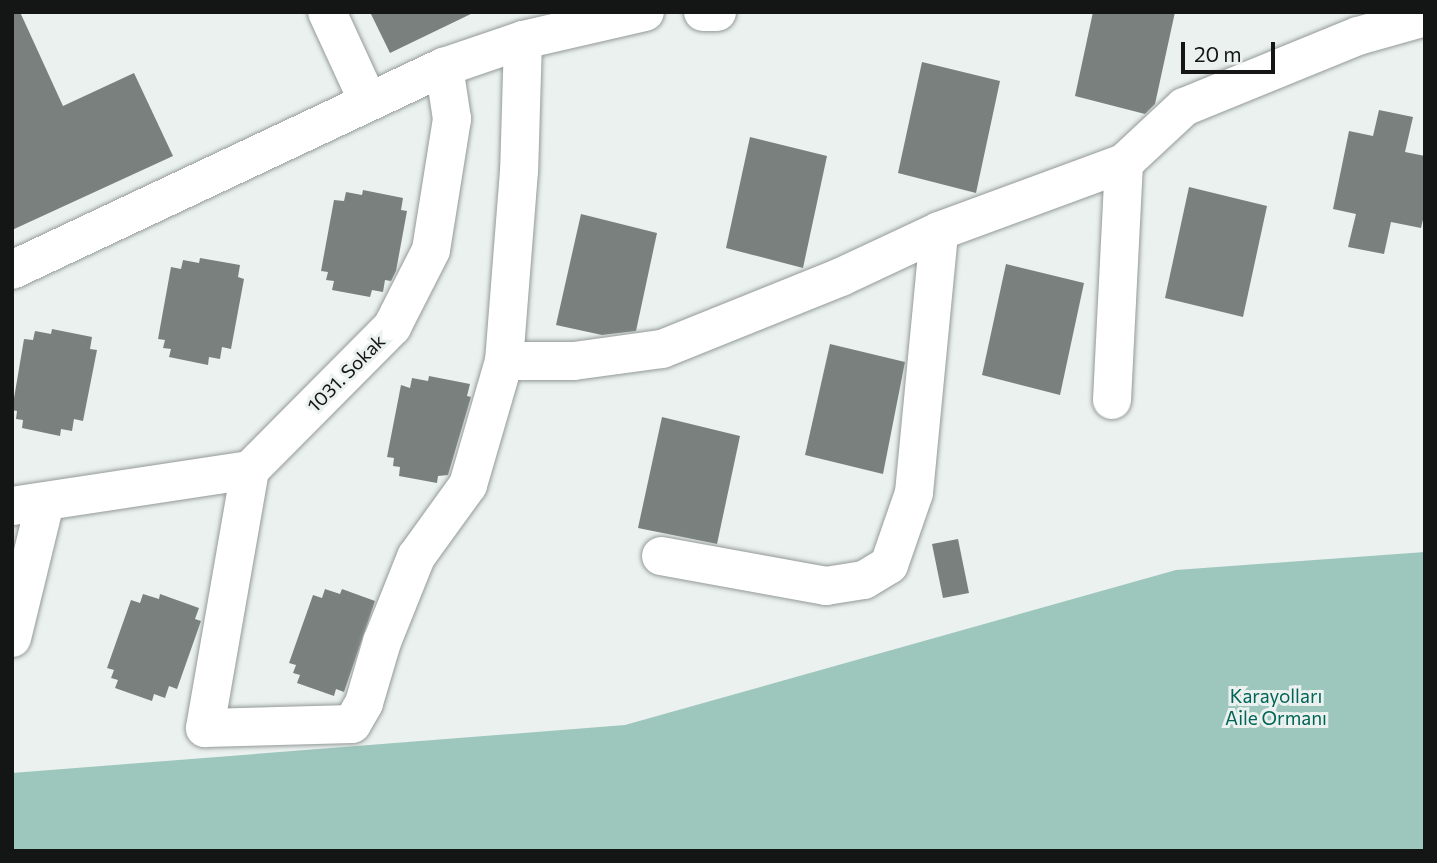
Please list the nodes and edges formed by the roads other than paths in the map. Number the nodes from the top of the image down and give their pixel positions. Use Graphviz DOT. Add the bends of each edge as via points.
graph roads {
  1 [pos="327,12"];
  2 [pos="645,12"];
  3 [pos="703,12"];
  4 [pos="717,12"];
  5 [pos="1425,17"];
  6 [pos="523,40"];
  7 [pos="444,67"];
  8 [pos="368,101"];
  9 [pos="1124,163"];
  10 [pos="939,232"];
  11 [pos="12,270"];
  12 [pos="504,361"];
  13 [pos="1112,400"];
  14 [pos="250,470"];
  15 [pos="29,505"];
  16 [pos="661,556"];
  17 [pos="12,638"];
  1 -- 8 [label="street"];
  2 -- 6 [label="street"];
  3 -- 4 [label="street"];
  5 -- 9 [label="street" via="1358,36 1184,107"];
  6 -- 7 [label="street"];
  6 -- 12 [label="street" via="519,171"];
  7 -- 8 [label="street"];
  7 -- 14 [label="street, 1031. Sokak" via="452,119 431,250 391,327"];
  8 -- 11 [label="street"];
  9 -- 10 [label="street"];
  9 -- 13 [label="street"];
  10 -- 12 [label="street" via="662,349 574,361"];
  10 -- 16 [label="street" via="914,493 890,565 864,580 826,586"];
  12 -- 14 [label="street" via="468,485 416,557 382,642 364,704 352,724 205,728"];
  14 -- 15 [label="street"];
  15 -- 17 [label="street"];
}
